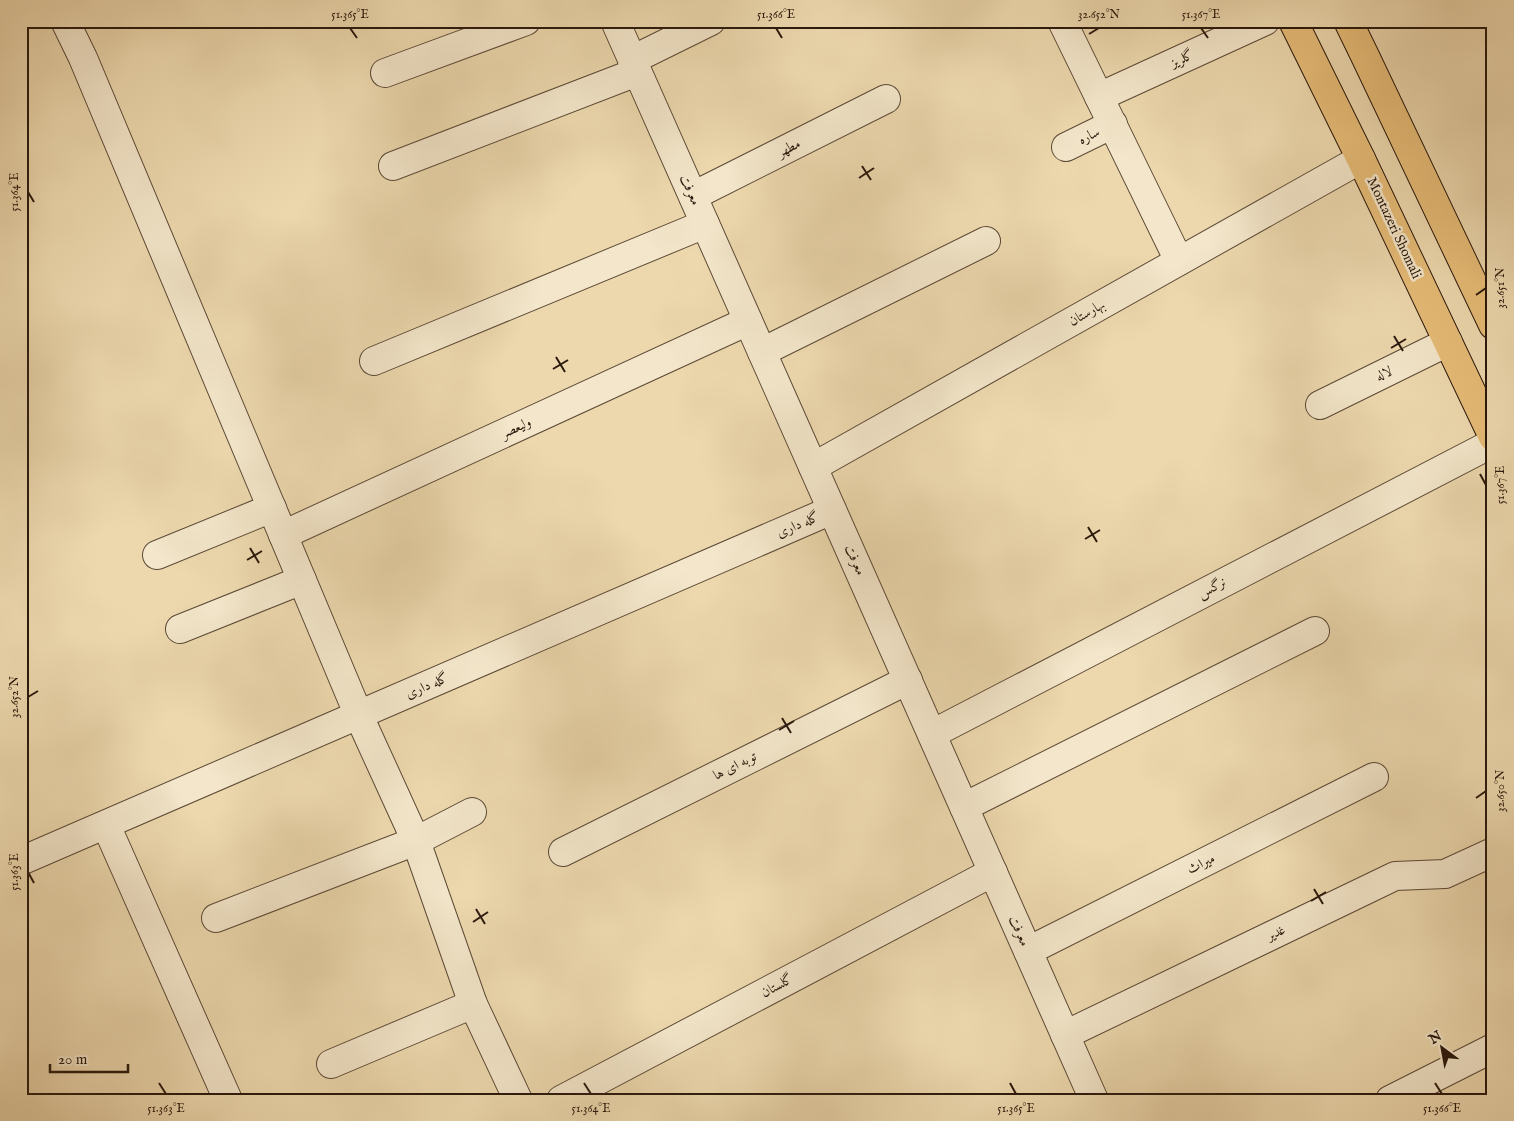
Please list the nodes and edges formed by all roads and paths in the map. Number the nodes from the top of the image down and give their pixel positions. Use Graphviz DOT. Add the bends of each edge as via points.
graph roads {
  1 [pos="65,21"];
  2 [pos="526,21"];
  3 [pos="615,21"];
  4 [pos="711,21"];
  5 [pos="1062,21"];
  6 [pos="1265,21"];
  7 [pos="1293,21"];
  8 [pos="1348,21"];
  9 [pos="635,66"];
  10 [pos="385,73"];
  11 [pos="1099,97"];
  12 [pos="886,100"];
  13 [pos="1113,124"];
  14 [pos="1066,147"];
  15 [pos="1361,159"];
  16 [pos="393,166"];
  17 [pos="693,196"];
  18 [pos="705,224"];
  19 [pos="986,241"];
  20 [pos="1179,261"];
  21 [pos="748,321"];
  22 [pos="1493,325"];
  23 [pos="1448,342"];
  24 [pos="762,352"];
  25 [pos="374,361"];
  26 [pos="1320,405"];
  27 [pos="1493,437"];
  28 [pos="1493,443"];
  29 [pos="813,467"];
  30 [pos="272,508"];
  31 [pos="832,510"];
  32 [pos="283,535"];
  33 [pos="158,555"];
  34 [pos="302,580"];
  35 [pos="180,629"];
  36 [pos="1315,631"];
  37 [pos="908,680"];
  38 [pos="359,716"];
  39 [pos="932,734"];
  40 [pos="1374,777"];
  41 [pos="964,807"];
  42 [pos="472,812"];
  43 [pos="106,825"];
  44 [pos="416,841"];
  45 [pos="563,852"];
  46 [pos="1493,852"];
  47 [pos="21,861"];
  48 [pos="993,872"];
  49 [pos="216,918"];
  50 [pos="1028,951"];
  51 [pos="473,1004"];
  52 [pos="1065,1035"];
  53 [pos="1493,1048"];
  54 [pos="331,1064"];
  55 [pos="228,1100"];
  56 [pos="518,1100"];
  57 [pos="561,1100"];
  58 [pos="1094,1100"];
  59 [pos="1390,1100"];
  1 -- 30 [label="street"];
  2 -- 10 [label="street"];
  3 -- 9 [label="street, معرفت"];
  4 -- 9 [label="street"];
  5 -- 11 [label="street"];
  6 -- 11 [label="street, گلریز"];
  7 -- 15 [label="main road, Montazeri Shomali"];
  8 -- 22 [label="main road"];
  9 -- 16 [label="street"];
  9 -- 17 [label="street, معرفت"];
  11 -- 13 [label="street"];
  12 -- 17 [label="street, مطهر"];
  13 -- 14 [label="street, ساره"];
  13 -- 20 [label="street"];
  15 -- 20 [label="street, بهارستان"];
  15 -- 23 [label="main road, Montazeri Shomali"];
  17 -- 18 [label="street, معرفت"];
  18 -- 21 [label="street, معرفت"];
  18 -- 25 [label="street"];
  19 -- 24 [label="street"];
  20 -- 29 [label="street, بهارستان"];
  21 -- 24 [label="street, معرفت"];
  21 -- 32 [label="street, ولیعصر"];
  23 -- 26 [label="street, لاله"];
  23 -- 27 [label="main road, Montazeri Shomali"];
  24 -- 29 [label="street, معرفت"];
  28 -- 39 [label="street, نرگس"];
  29 -- 31 [label="street, معرفت"];
  30 -- 32 [label="street"];
  30 -- 33 [label="street"];
  31 -- 37 [label="street, معرفت"];
  31 -- 38 [label="street, گله داری"];
  32 -- 34 [label="street"];
  34 -- 35 [label="street"];
  34 -- 38 [label="street"];
  36 -- 41 [label="street"];
  37 -- 39 [label="street, معرفت"];
  37 -- 45 [label="street, توبه ای ها"];
  38 -- 43 [label="street, گله داری"];
  38 -- 44 [label="street"];
  39 -- 41 [label="street, معرفت"];
  40 -- 50 [label="street, میراث"];
  41 -- 48 [label="street, معرفت"];
  42 -- 44 [label="street"];
  43 -- 47 [label="street, گله داری"];
  43 -- 55 [label="street"];
  44 -- 49 [label="street"];
  44 -- 51 [label="street"];
  46 -- 52 [label="street, غدیر" via="1445,874 1394,876"];
  48 -- 50 [label="street, معرفت"];
  48 -- 57 [label="street, گلستان"];
  50 -- 52 [label="street, معرفت"];
  51 -- 54 [label="street"];
  51 -- 56 [label="street"];
  52 -- 58 [label="street, معرفت"];
  53 -- 59 [label="street"];
}
